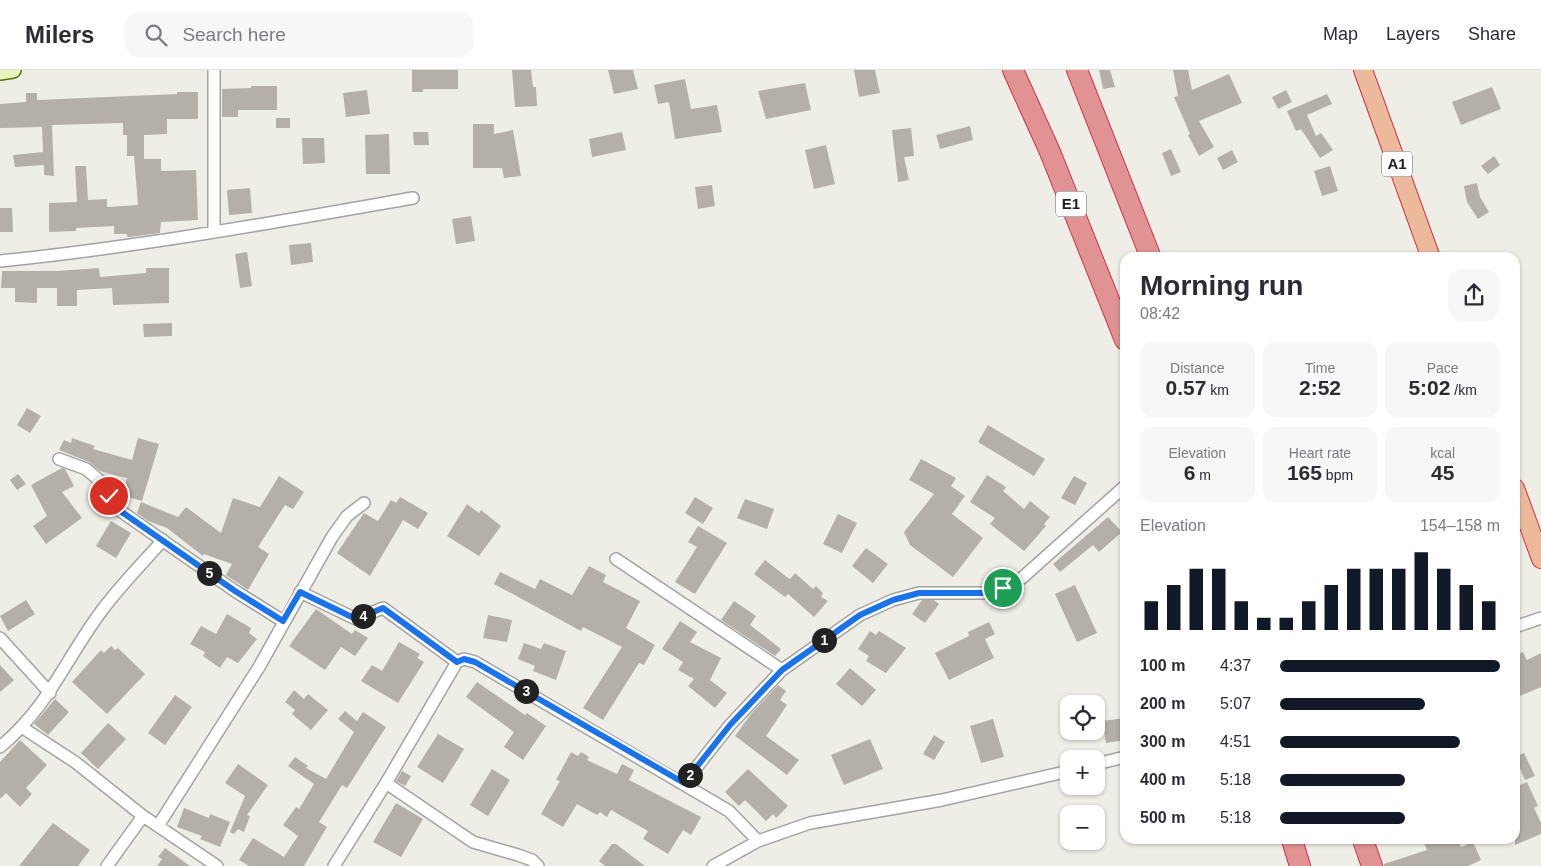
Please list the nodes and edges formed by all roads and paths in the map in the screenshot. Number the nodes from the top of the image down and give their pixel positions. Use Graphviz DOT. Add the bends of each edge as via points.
graph roads {
  1 [pos="14,70"];
  2 [pos="214,70"];
  3 [pos="1013,70"];
  4 [pos="1077,70"];
  5 [pos="1363,70"];
  6 [pos="0,72"];
  7 [pos="413,198"];
  8 [pos="214,232"];
  9 [pos="1148,252"];
  10 [pos="1429,252"];
  11 [pos="0,261"];
  12 [pos="1120,327"];
  13 [pos="58,459"];
  14 [pos="1120,490"];
  15 [pos="1520,502"];
  16 [pos="364,503"];
  17 [pos="163,540"];
  18 [pos="616,558"];
  19 [pos="1541,559"];
  20 [pos="300,592"];
  21 [pos="1541,618"];
  22 [pos="283,621"];
  23 [pos="1520,624"];
  24 [pos="0,638"];
  25 [pos="457,662"];
  26 [pos="782,670"];
  27 [pos="50,692"];
  28 [pos="23,728"];
  29 [pos="0,747"];
  30 [pos="1120,758"];
  31 [pos="1105,762"];
  32 [pos="1060,773"];
  33 [pos="386,783"];
  34 [pos="684,783"];
  35 [pos="143,816"];
  36 [pos="158,826"];
  37 [pos="758,841"];
  38 [pos="1293,844"];
  39 [pos="1365,844"];
  40 [pos="107,866"];
  41 [pos="217,866"];
  42 [pos="334,866"];
  43 [pos="538,866"];
  44 [pos="713,866"];
  45 [pos="1300,866"];
  46 [pos="1372,866"];
  1 -- 6 [label="main road"];
  2 -- 8 [label="street"];
  3 -- 12 [label="highway, E1" via="1054,161"];
  4 -- 9 [label="highway"];
  5 -- 10 [label="highway, A1"];
  7 -- 8 [label="street"];
  8 -- 11 [label="street"];
  13 -- 17 [label="street" via="86,469 100,481 119,510"];
  14 -- 26 [label="street" via="1022,578 988,593 919,593 893,600 860,615"];
  15 -- 19 [label="highway"];
  16 -- 20 [label="street" via="347,516"];
  17 -- 22 [label="street"];
  17 -- 27 [label="street" via="100,613"];
  18 -- 26 [label="street"];
  20 -- 22 [label="street"];
  20 -- 25 [label="street" via="356,619 383,608"];
  21 -- 23 [label="street"];
  22 -- 36 [label="street" via="259,667"];
  24 -- 27 [label="street"];
  25 -- 33 [label="street"];
  25 -- 34 [label="street" via="464,659 475,662"];
  26 -- 34 [label="street" via="730,725"];
  27 -- 28 [label="street"];
  28 -- 29 [label="street"];
  28 -- 35 [label="street" via="75,762"];
  30 -- 31 [label="street"];
  32 -- 37 [label="street" via="942,800 810,823"];
  33 -- 42 [label="street"];
  33 -- 43 [label="street" via="473,842 532,860"];
  34 -- 37 [label="street" via="729,811"];
  35 -- 36 [label="street"];
  35 -- 40 [label="street"];
  36 -- 41 [label="street"];
  37 -- 44 [label="street"];
  38 -- 45 [label="highway"];
  39 -- 46 [label="highway"];
}
